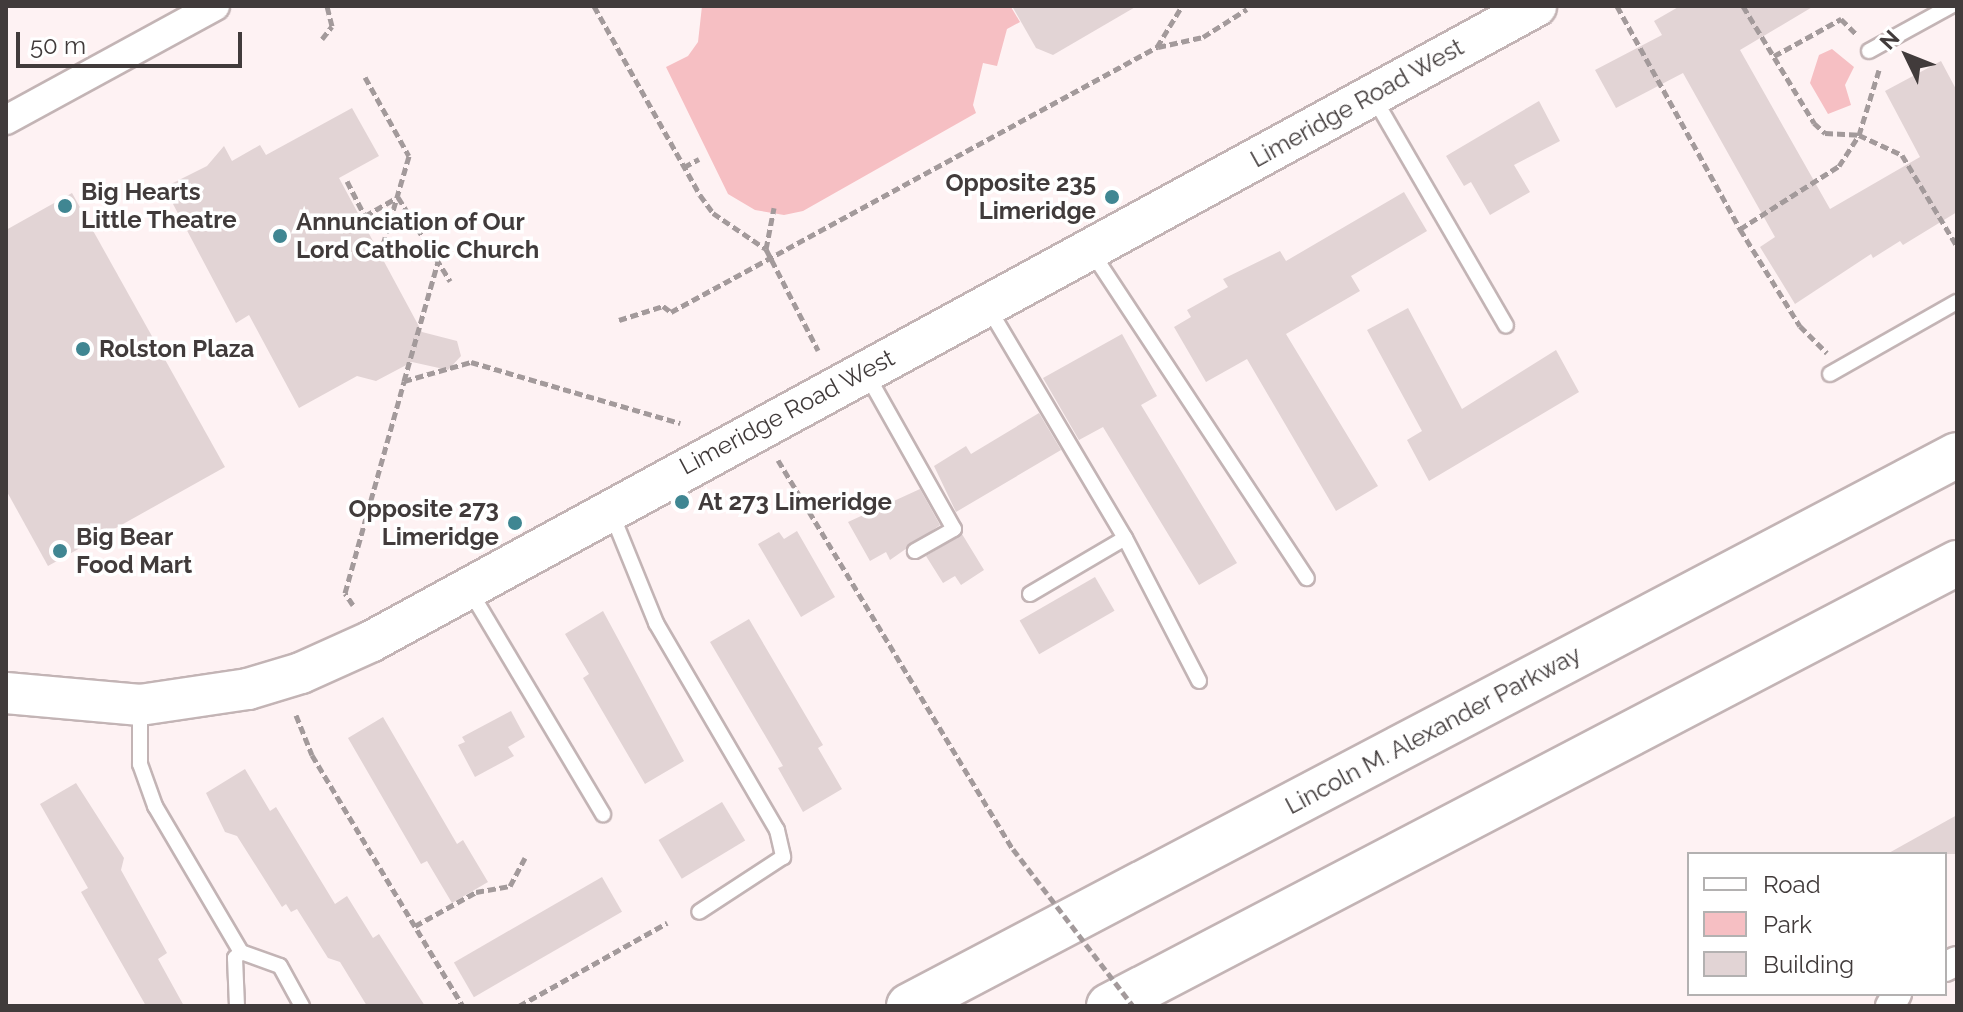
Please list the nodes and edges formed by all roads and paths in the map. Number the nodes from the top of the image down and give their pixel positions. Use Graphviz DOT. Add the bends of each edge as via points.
graph roads {
  1 [pos="215,6"];
  2 [pos="327,6"];
  3 [pos="594,6"];
  4 [pos="1182,6"];
  5 [pos="1536,6"];
  6 [pos="1617,6"];
  7 [pos="1743,6"];
  8 [pos="1954,8"];
  9 [pos="1247,9"];
  10 [pos="322,39"];
  11 [pos="1157,47"];
  12 [pos="1869,51"];
  13 [pos="1774,56"];
  14 [pos="365,77"];
  15 [pos="1373,95"];
  16 [pos="8,117"];
  17 [pos="1859,135"];
  18 [pos="699,159"];
  19 [pos="684,167"];
  20 [pos="347,181"];
  21 [pos="398,197"];
  22 [pos="774,208"];
  23 [pos="1740,229"];
  24 [pos="1957,246"];
  25 [pos="766,249"];
  26 [pos="1090,249"];
  27 [pos="381,252"];
  28 [pos="771,257"];
  29 [pos="438,261"];
  30 [pos="450,281"];
  31 [pos="1957,302"];
  32 [pos="986,304"];
  33 [pos="619,320"];
  34 [pos="1506,326"];
  35 [pos="818,350"];
  36 [pos="864,371"];
  37 [pos="1830,374"];
  38 [pos="404,381"];
  39 [pos="680,423"];
  40 [pos="1957,455"];
  41 [pos="778,460"];
  42 [pos="609,509"];
  43 [pos="1125,538"];
  44 [pos="915,551"];
  45 [pos="1957,563"];
  46 [pos="1307,578"];
  47 [pos="467,585"];
  48 [pos="1030,594"];
  49 [pos="353,605"];
  50 [pos="1199,681"];
  51 [pos="6,693"];
  52 [pos="140,705"];
  53 [pos="296,715"];
  54 [pos="603,814"];
  55 [pos="525,858"];
  56 [pos="699,912"];
  57 [pos="667,923"];
  58 [pos="415,926"];
  59 [pos="241,952"];
  60 [pos="237,1006"];
  61 [pos="302,1006"];
  62 [pos="463,1006"];
  63 [pos="519,1006"];
  64 [pos="909,1006"];
  65 [pos="1109,1006"];
  66 [pos="1133,1006"];
  1 -- 16 [label="street"];
  2 -- 10 [label="path" via="332,26"];
  3 -- 19 [label="path"];
  4 -- 11 [label="path"];
  5 -- 15 [label="street, Limeridge Road West"];
  6 -- 23 [label="path"];
  7 -- 13 [label="path"];
  8 -- 12 [label="lane"];
  9 -- 11 [label="path" via="1203,37"];
  11 -- 28 [label="path"];
  12 -- 13 [label="path" via="1841,19"];
  12 -- 17 [label="path" via="1881,73"];
  13 -- 17 [label="path" via="1814,123 1825,133"];
  14 -- 21 [label="path" via="409,156"];
  15 -- 26 [label="street, Limeridge Road West"];
  15 -- 34 [label="lane"];
  17 -- 23 [label="path" via="1839,166"];
  17 -- 24 [label="path" via="1902,155"];
  18 -- 19 [label="path"];
  19 -- 25 [label="path" via="713,213"];
  20 -- 21 [label="path" via="365,216"];
  21 -- 27 [label="path"];
  21 -- 29 [label="path"];
  22 -- 25 [label="path"];
  23 -- 37 [label="path" via="1800,326 1831,359"];
  25 -- 28 [label="path"];
  26 -- 32 [label="street, Limeridge Road West"];
  26 -- 46 [label="lane"];
  28 -- 33 [label="path" via="671,312 663,306"];
  28 -- 35 [label="path"];
  29 -- 30 [label="path"];
  29 -- 38 [label="path"];
  31 -- 37 [label="lane"];
  32 -- 36 [label="street, Limeridge Road West"];
  32 -- 43 [label="lane"];
  36 -- 42 [label="street, Limeridge Road West"];
  36 -- 44 [label="lane" via="954,529"];
  38 -- 39 [label="path" via="471,362"];
  38 -- 49 [label="path" via="345,593"];
  40 -- 64 [label="highway, Lincoln M. Alexander Parkway"];
  41 -- 66 [label="path, bridge" via="1013,849"];
  42 -- 47 [label="street, Limeridge Road West"];
  42 -- 56 [label="lane" via="656,623 777,830 783,857"];
  43 -- 48 [label="lane"];
  43 -- 50 [label="lane"];
  45 -- 65 [label="highway"];
  47 -- 52 [label="street, Limeridge Road West" via="372,641 301,673 248,689"];
  47 -- 54 [label="lane"];
  51 -- 52 [label="street, Limeridge Road West"];
  52 -- 59 [label="lane" via="140,764 155,806"];
  53 -- 58 [label="path" via="312,755"];
  55 -- 58 [label="path" via="510,886 476,892"];
  57 -- 63 [label="path"];
  58 -- 62 [label="path"];
  59 -- 60 [label="lane" via="235,958"];
  59 -- 61 [label="lane" via="280,966"];
}
